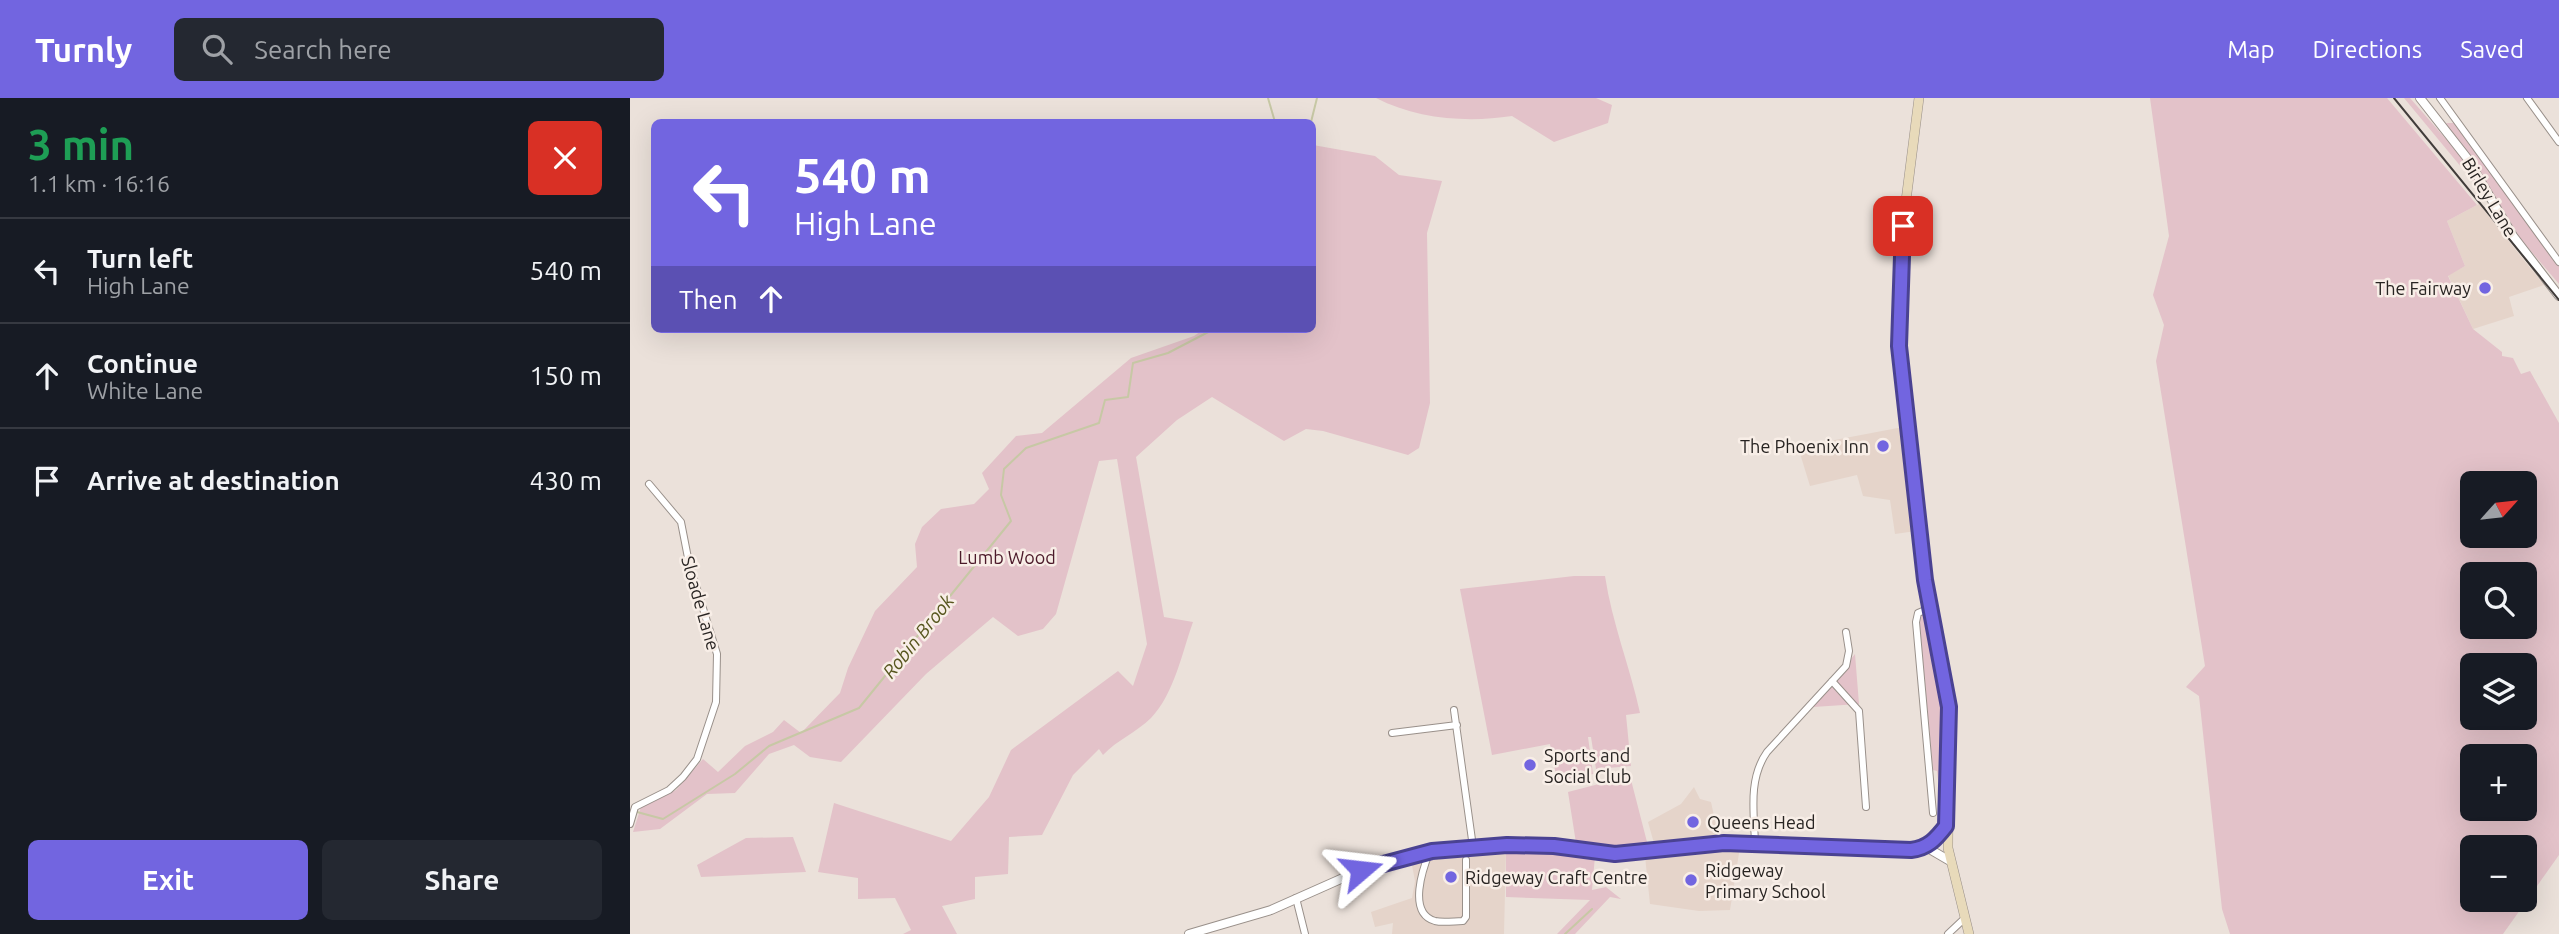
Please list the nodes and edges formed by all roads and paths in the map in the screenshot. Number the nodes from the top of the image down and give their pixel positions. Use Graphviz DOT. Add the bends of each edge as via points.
graph roads {
  1 [pos="1919,98"];
  2 [pos="2420,98"];
  3 [pos="2440,98"];
  4 [pos="2528,98"];
  5 [pos="2558,141"];
  6 [pos="2559,262"];
  7 [pos="2558,294"];
  8 [pos="649,484"];
  9 [pos="1930,608"];
  10 [pos="1846,632"];
  11 [pos="1832,681"];
  12 [pos="1454,710"];
  13 [pos="1457,725"];
  14 [pos="1392,733"];
  15 [pos="633,807"];
  16 [pos="1866,807"];
  17 [pos="1933,813"];
  18 [pos="630,824"];
  19 [pos="1946,826"];
  20 [pos="1755,843"];
  21 [pos="1473,847"];
  22 [pos="1926,847"];
  23 [pos="1430,851"];
  24 [pos="1466,860"];
  25 [pos="1950,861"];
  26 [pos="1296,898"];
  27 [pos="1965,919"];
  28 [pos="1463,920"];
  29 [pos="1469,928"];
  30 [pos="1189,934"];
  31 [pos="1305,934"];
  32 [pos="1948,934"];
  33 [pos="1969,934"];
  1 -- 9 [label="main road" via="1900,248 1898,315"];
  2 -- 7 [label="street, Birley Lane" via="2467,158 2513,236"];
  3 -- 6 [label="street"];
  4 -- 5 [label="street"];
  8 -- 15 [label="street, Sloade Lane" via="681,522 717,654 716,702 690,768 669,790"];
  9 -- 17 [label="street" via="1918,612 1916,622"];
  9 -- 19 [label="main road" via="1945,678 1950,763"];
  10 -- 11 [label="street" via="1849,659"];
  11 -- 16 [label="street" via="1859,711"];
  11 -- 20 [label="street" via="1758,767"];
  12 -- 13 [label="street"];
  13 -- 14 [label="street"];
  13 -- 21 [label="street"];
  15 -- 18 [label="street, Sloade Lane"];
  19 -- 22 [label="street"];
  19 -- 25 [label="main road"];
  20 -- 21 [label="street" via="1622,854 1536,845"];
  20 -- 22 [label="street"];
  21 -- 23 [label="street"];
  22 -- 25 [label="street"];
  23 -- 26 [label="street" via="1361,870"];
  23 -- 28 [label="street" via="1420,874 1419,896 1427,916 1435,921"];
  24 -- 28 [label="street" via="1468,903"];
  25 -- 27 [label="main road"];
  26 -- 30 [label="street" via="1246,919"];
  26 -- 31 [label="street"];
  27 -- 32 [label="street"];
  27 -- 33 [label="main road"];
  28 -- 29 [label="street"];
}
